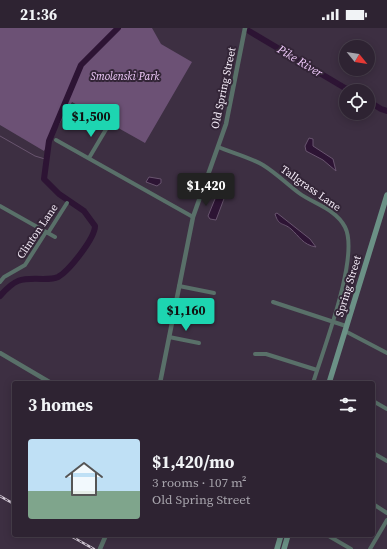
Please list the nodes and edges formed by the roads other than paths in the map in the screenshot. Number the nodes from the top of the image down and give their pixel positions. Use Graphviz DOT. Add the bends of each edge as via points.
graph roads {
  1 [pos="245,29"];
  2 [pos="108,126"];
  3 [pos="56,140"];
  4 [pos="218,147"];
  5 [pos="89,158"];
  6 [pos="387,194"];
  7 [pos="67,203"];
  8 [pos="0,206"];
  9 [pos="193,217"];
  10 [pos="47,233"];
  11 [pos="55,237"];
  12 [pos="0,282"];
  13 [pos="179,286"];
  14 [pos="214,293"];
  15 [pos="273,302"];
  16 [pos="332,322"];
  17 [pos="346,329"];
  18 [pos="169,337"];
  19 [pos="199,343"];
  20 [pos="387,353"];
  21 [pos="0,354"];
  22 [pos="255,354"];
  23 [pos="317,370"];
  24 [pos="47,381"];
  25 [pos="160,381"];
  26 [pos="314,381"];
  27 [pos="330,381"];
  28 [pos="375,402"];
  29 [pos="387,409"];
  30 [pos="375,454"];
  31 [pos="387,461"];
  32 [pos="375,505"];
  33 [pos="387,512"];
  34 [pos="387,520"];
  35 [pos="105,537"];
  36 [pos="280,537"];
  37 [pos="287,537"];
  38 [pos="330,537"];
  39 [pos="100,549"];
  40 [pos="276,549"];
  41 [pos="284,549"];
  42 [pos="351,549"];
  43 [pos="370,549"];
  1 -- 4 [label="street, Old Spring Street" via="229,110"];
  2 -- 5 [label="street"];
  3 -- 5 [label="street"];
  4 -- 9 [label="street, Old Spring Street"];
  4 -- 16 [label="street, Tallgrass Lane" via="263,166 300,194 332,212 345,227 349,249 344,282"];
  5 -- 9 [label="street"];
  6 -- 17 [label="main road, Spring Street"];
  7 -- 10 [label="street, Clinton Lane"];
  8 -- 10 [label="street"];
  9 -- 13 [label="street, Old Spring Street"];
  10 -- 11 [label="street"];
  10 -- 12 [label="street, Clinton Lane" via="25,265"];
  13 -- 14 [label="street"];
  13 -- 18 [label="street, Old Spring Street"];
  15 -- 16 [label="street"];
  16 -- 17 [label="street"];
  16 -- 23 [label="street, Tallgrass Lane"];
  17 -- 20 [label="street"];
  17 -- 27 [label="main road, Spring Street"];
  18 -- 19 [label="street"];
  18 -- 25 [label="street, Old Spring Street"];
  21 -- 24 [label="street"];
  22 -- 23 [label="street" via="266,354"];
  23 -- 26 [label="street, Tallgrass Lane"];
  28 -- 29 [label="street"];
  30 -- 31 [label="street"];
  32 -- 33 [label="street"];
  34 -- 43 [label="street"];
  35 -- 39 [label="street"];
  36 -- 40 [label="main road"];
  37 -- 41 [label="main road"];
  38 -- 42 [label="street"];
}
